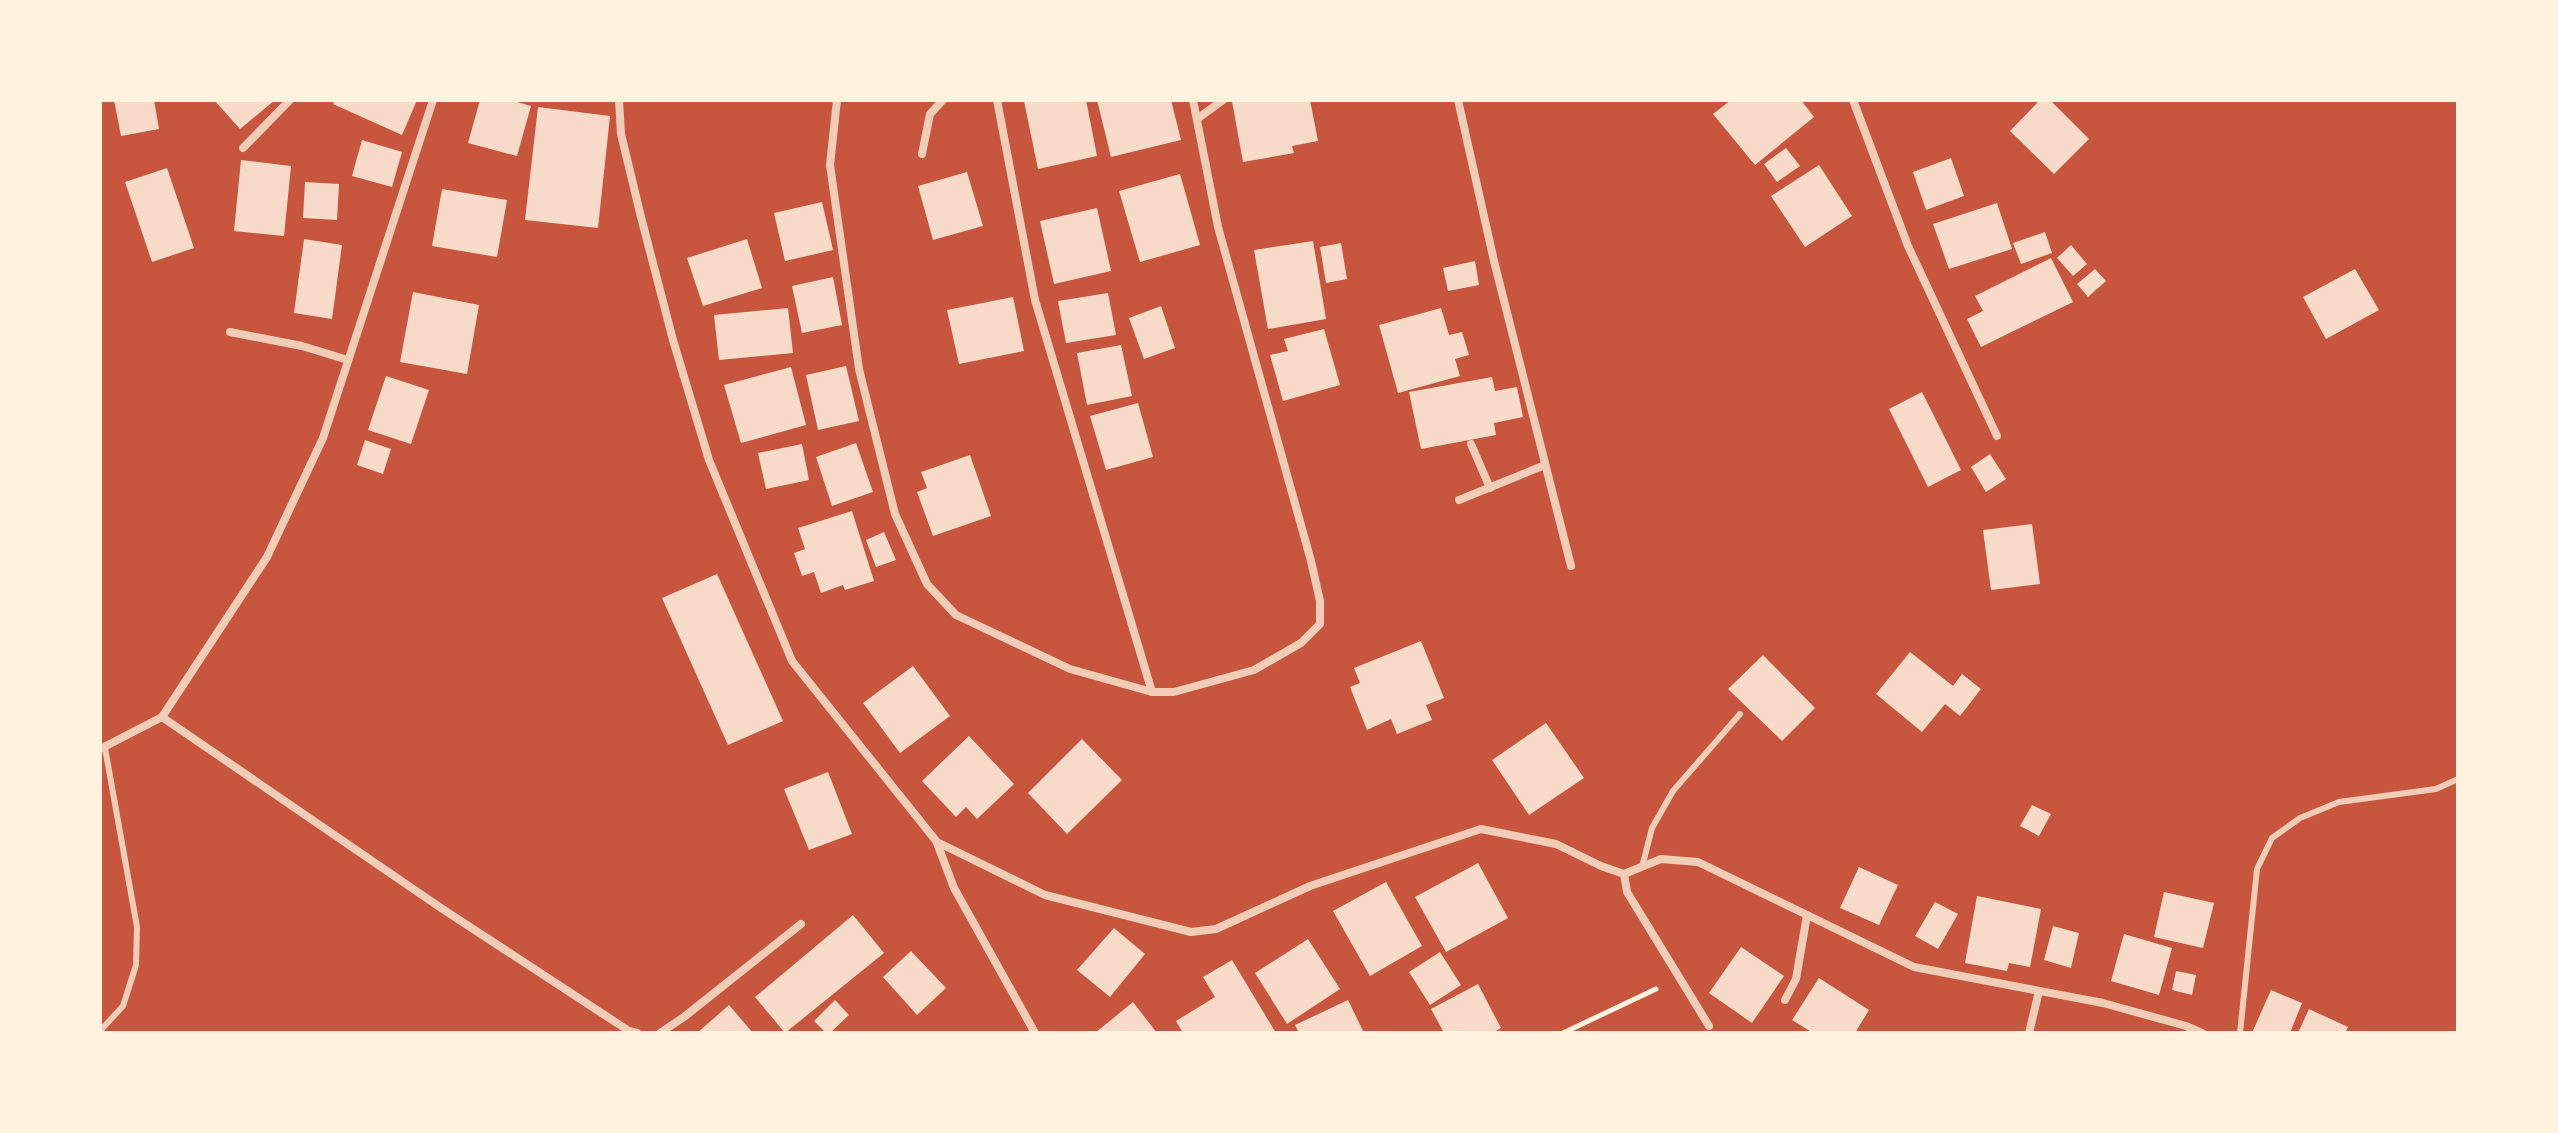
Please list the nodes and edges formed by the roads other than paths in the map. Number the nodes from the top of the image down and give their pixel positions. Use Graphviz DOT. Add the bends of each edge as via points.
graph roads {
  1 [pos="290,100"];
  2 [pos="433,100"];
  3 [pos="619,100"];
  4 [pos="837,100"];
  5 [pos="943,100"];
  6 [pos="997,100"];
  7 [pos="1193,100"];
  8 [pos="1223,100"];
  9 [pos="1458,100"];
  10 [pos="1853,100"];
  11 [pos="1197,119"];
  12 [pos="243,148"];
  13 [pos="922,154"];
  14 [pos="230,332"];
  15 [pos="348,360"];
  16 [pos="1997,436"];
  17 [pos="1471,444"];
  18 [pos="1545,465"];
  19 [pos="1490,488"];
  20 [pos="1459,500"];
  21 [pos="1571,566"];
  22 [pos="1152,692"];
  23 [pos="1740,714"];
  24 [pos="162,717"];
  25 [pos="102,749"];
  26 [pos="2458,779"];
  27 [pos="937,842"];
  28 [pos="1642,867"];
  29 [pos="1624,874"];
  30 [pos="1807,915"];
  31 [pos="801,924"];
  32 [pos="2039,991"];
  33 [pos="1785,1000"];
  34 [pos="1709,1026"];
  35 [pos="2185,1029"];
  36 [pos="100,1031"];
  37 [pos="637,1033"];
  38 [pos="660,1033"];
  39 [pos="1035,1033"];
  40 [pos="2029,1033"];
  41 [pos="2202,1033"];
  42 [pos="2240,1033"];
  1 -- 12 [label="street"];
  2 -- 15 [label="street"];
  3 -- 27 [label="street" via="621,134 641,217 709,460 792,661"];
  4 -- 22 [label="street" via="830,165 859,369 895,514 927,584 956,615 1070,669"];
  5 -- 13 [label="street" via="930,114"];
  6 -- 22 [label="street" via="1035,300"];
  7 -- 11 [label="street"];
  8 -- 11 [label="street"];
  9 -- 18 [label="street"];
  10 -- 16 [label="street" via="1908,246"];
  11 -- 22 [label="street" via="1218,227 1311,561 1320,624 1301,643 1254,670 1174,692"];
  14 -- 15 [label="street"];
  15 -- 24 [label="street" via="323,438 267,557"];
  17 -- 19 [label="street"];
  18 -- 19 [label="street"];
  18 -- 21 [label="street"];
  19 -- 20 [label="street"];
  23 -- 28 [label="lane" via="1673,791 1652,828"];
  24 -- 25 [label="street"];
  24 -- 37 [label="street" via="441,908"];
  25 -- 36 [label="lane" via="137,939 136,965 123,1006"];
  26 -- 42 [label="lane" via="2436,789 2339,802 2300,818 2272,838 2257,869"];
  27 -- 29 [label="street" via="1045,895 1191,932 1216,929 1310,886 1481,829 1556,844"];
  27 -- 39 [label="street" via="954,888"];
  28 -- 29 [label="street"];
  28 -- 30 [label="street" via="1661,859 1698,862"];
  29 -- 34 [label="street" via="1627,892"];
  30 -- 32 [label="street" via="1914,967"];
  30 -- 33 [label="street" via="1796,979"];
  31 -- 38 [label="street"];
  32 -- 35 [label="street" via="2103,1003"];
  32 -- 40 [label="street"];
  35 -- 41 [label="street"];
}
